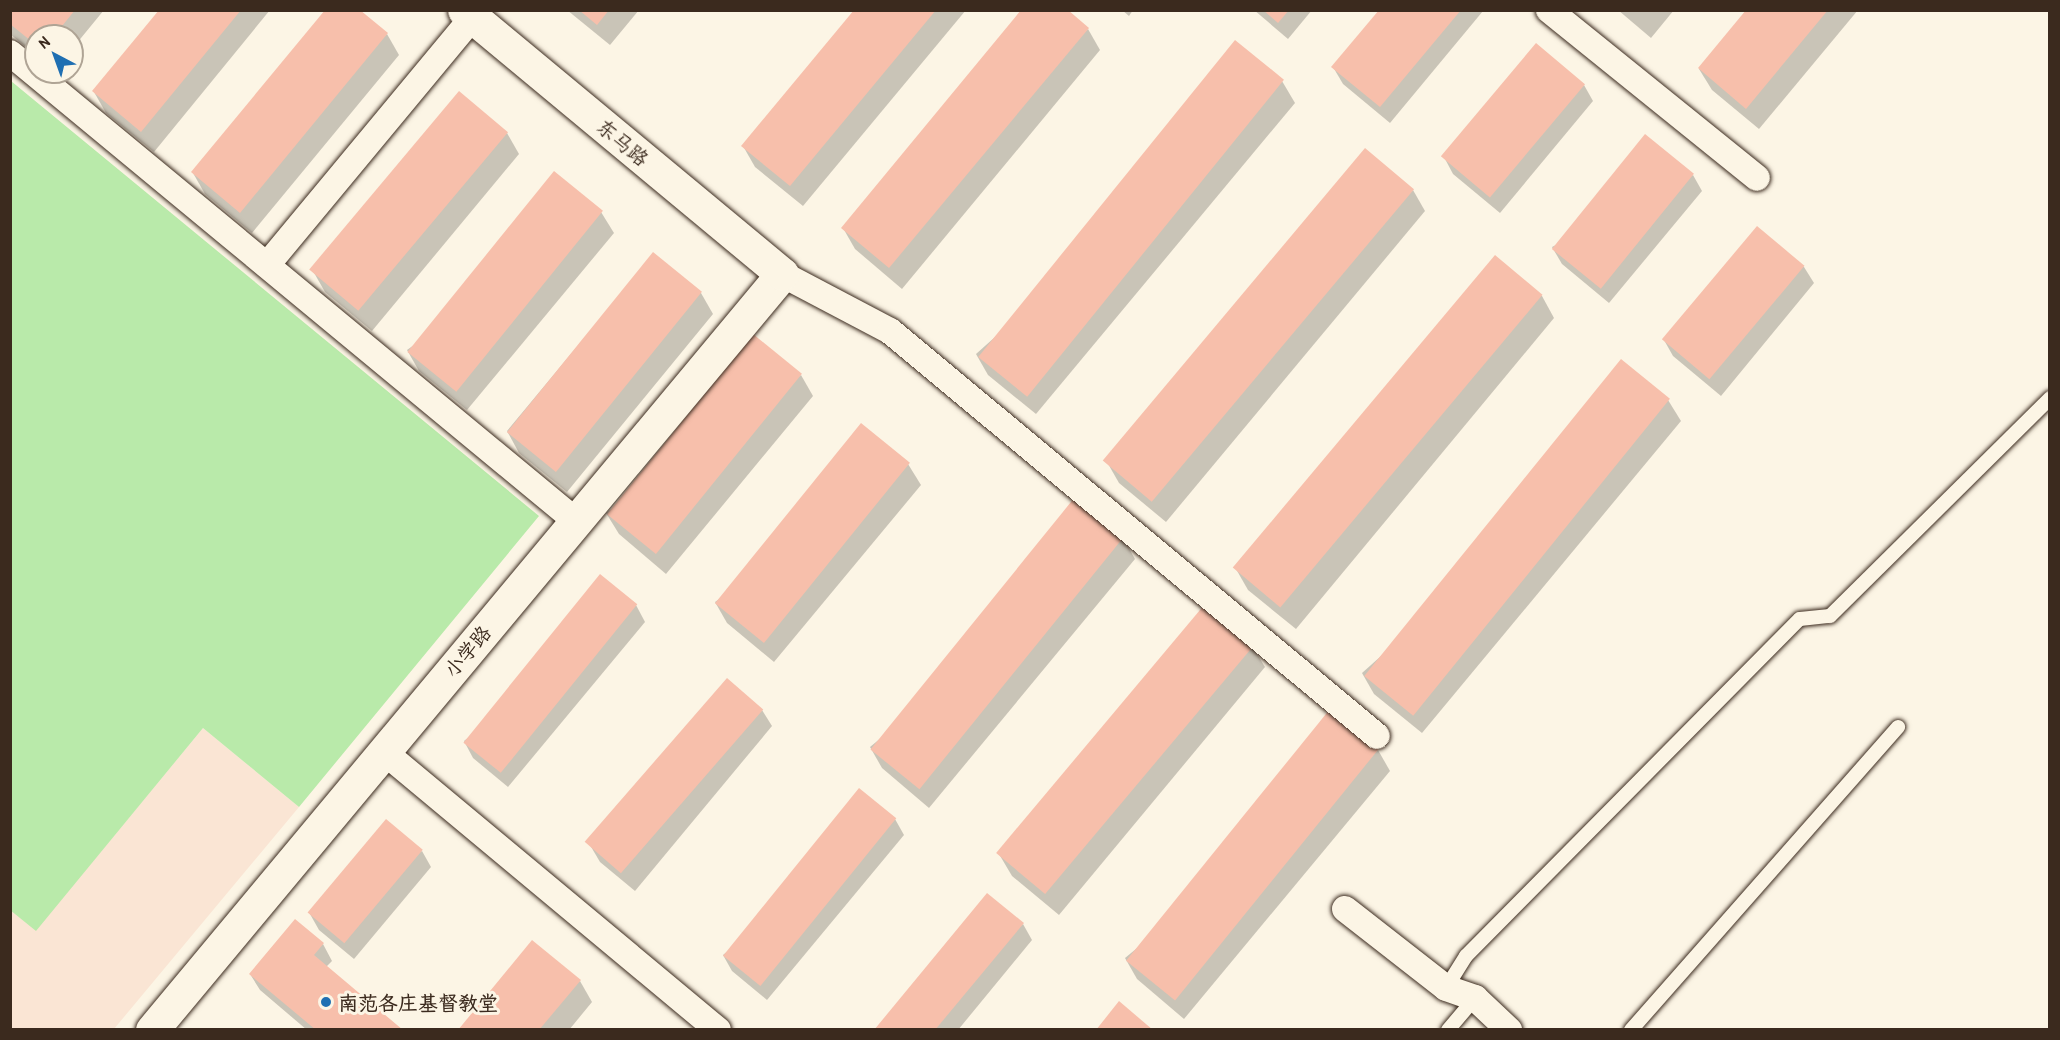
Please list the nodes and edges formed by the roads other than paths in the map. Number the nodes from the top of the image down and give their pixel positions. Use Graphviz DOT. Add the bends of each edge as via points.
graph roads {
  1 [pos="1549,10"];
  2 [pos="472,13"];
  3 [pos="10,53"];
  4 [pos="1757,178"];
  5 [pos="267,265"];
  6 [pos="782,274"];
  7 [pos="2049,399"];
  8 [pos="576,521"];
  9 [pos="1898,727"];
  10 [pos="1377,736"];
  11 [pos="383,751"];
  12 [pos="1345,909"];
  13 [pos="1446,988"];
  14 [pos="1475,998"];
  15 [pos="152,1029"];
  16 [pos="718,1029"];
  17 [pos="1448,1029"];
  18 [pos="1509,1029"];
  19 [pos="1631,1029"];
  1 -- 4 [label="street"];
  2 -- 5 [label="street"];
  2 -- 6 [label="street, 东马路"];
  3 -- 5 [label="street"];
  5 -- 8 [label="street"];
  6 -- 8 [label="street, 小学路"];
  6 -- 10 [label="street" via="890,331"];
  7 -- 13 [label="lane" via="1830,616 1800,619 1466,956"];
  8 -- 11 [label="street, 小学路"];
  9 -- 19 [label="lane"];
  11 -- 15 [label="street, 小学路"];
  11 -- 16 [label="street"];
  12 -- 13 [label="street"];
  13 -- 14 [label="street"];
  14 -- 17 [label="lane"];
  14 -- 18 [label="street"];
}
